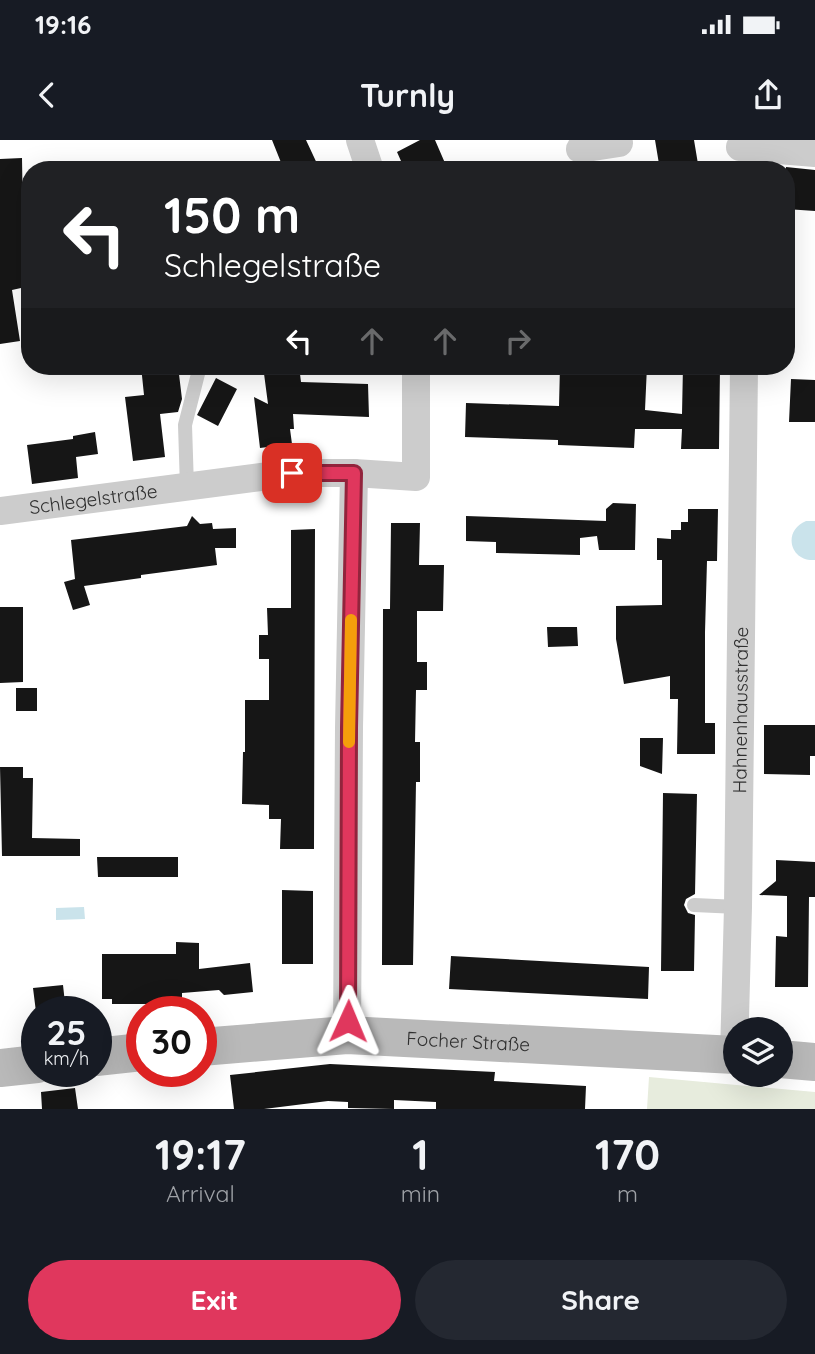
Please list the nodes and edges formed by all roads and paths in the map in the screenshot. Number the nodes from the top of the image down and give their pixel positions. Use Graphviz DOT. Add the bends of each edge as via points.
graph roads {
  1 [pos="360,140"];
  2 [pos="618,140"];
  3 [pos="580,149"];
  4 [pos="740,152"];
  5 [pos="815,153"];
  6 [pos="367,161"];
  7 [pos="199,375"];
  8 [pos="416,375"];
  9 [pos="744,375"];
  10 [pos="354,473"];
  11 [pos="187,487"];
  12 [pos="0,510"];
  13 [pos="694,905"];
  14 [pos="738,907"];
  15 [pos="736,1017"];
  16 [pos="347,1035"];
  17 [pos="217,1046"];
  18 [pos="723,1054"];
  19 [pos="793,1060"];
  20 [pos="815,1062"];
  21 [pos="21,1066"];
  22 [pos="0,1068"];
  1 -- 6 [label="street"];
  2 -- 3 [label="street"];
  4 -- 5 [label="street"];
  7 -- 11 [label="lane" via="185,425"];
  8 -- 10 [label="street, Schlegelstraße" via="416,477"];
  9 -- 14 [label="street, Hahnenhausstraße"];
  10 -- 11 [label="street, Schlegelstraße" via="292,473"];
  10 -- 16 [label="street"];
  11 -- 12 [label="street, Schlegelstraße"];
  13 -- 14 [label="lane"];
  14 -- 15 [label="street, Hahnenhausstraße"];
  16 -- 17 [label="main road, Focher Straße"];
  16 -- 18 [label="main road, Focher Straße"];
  19 -- 20 [label="main road"];
  21 -- 22 [label="main road"];
}
